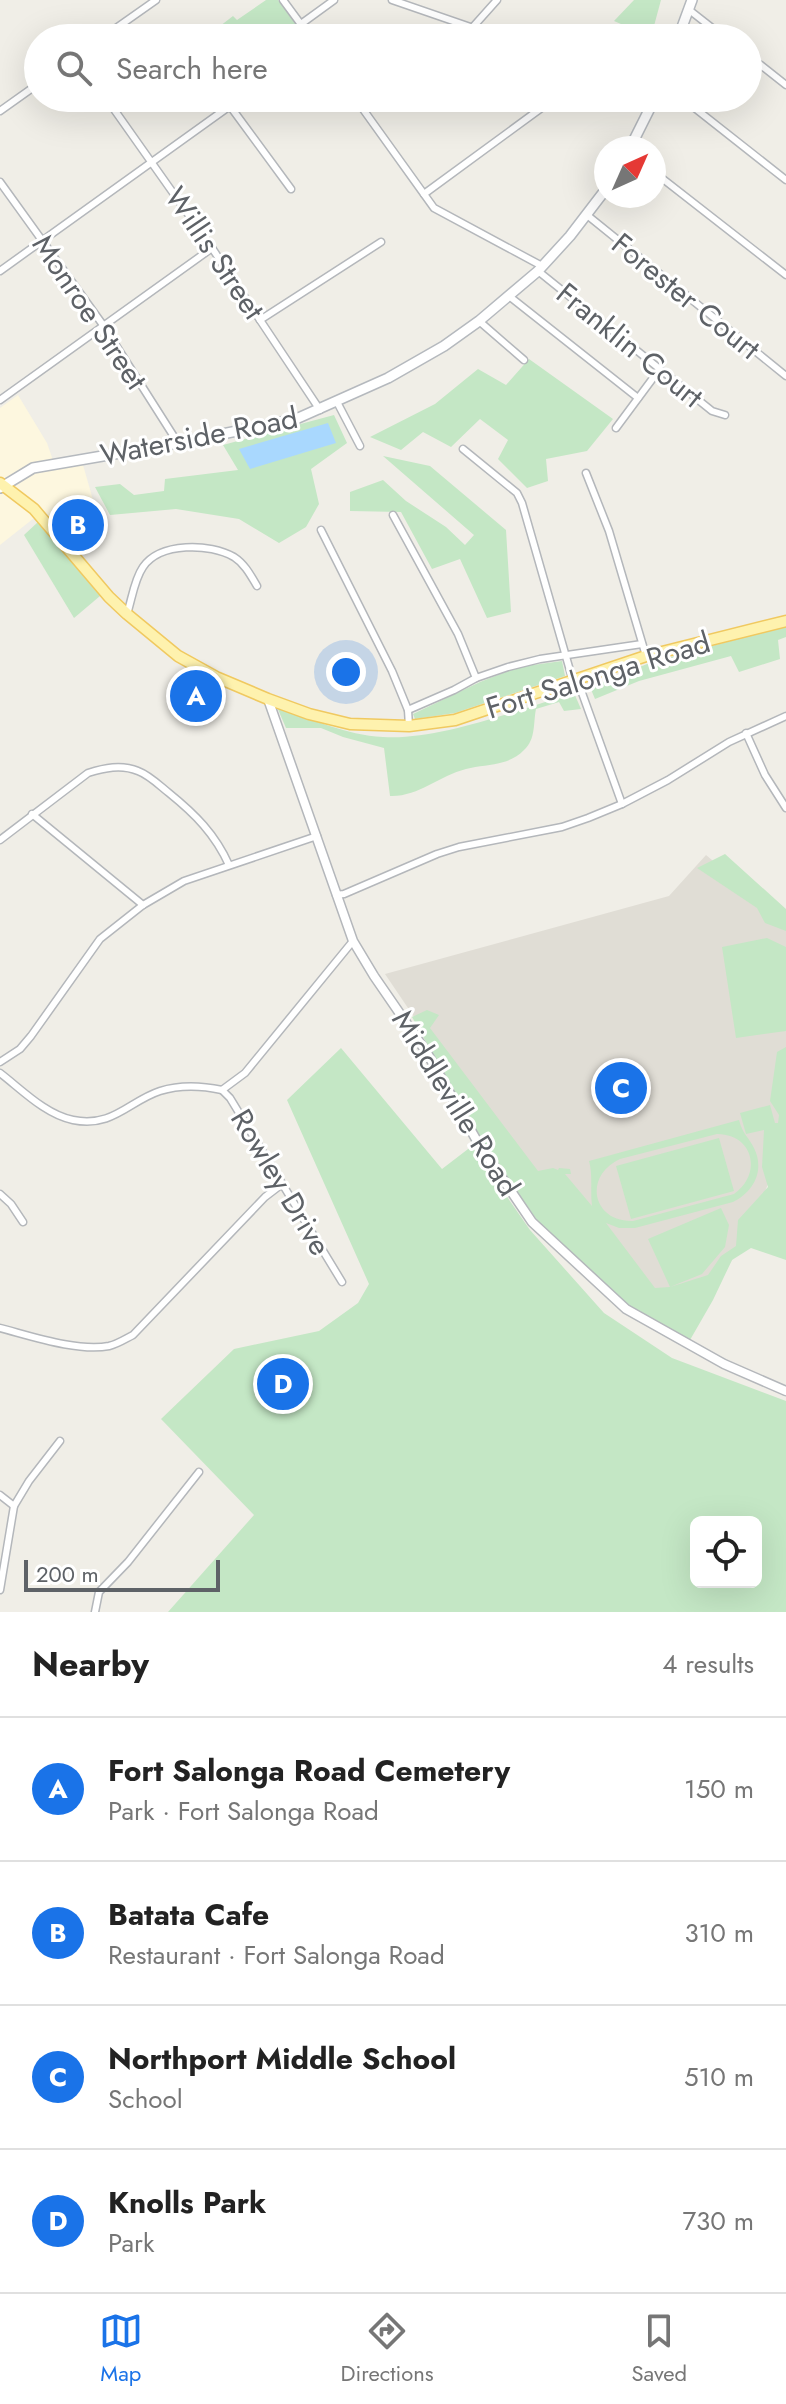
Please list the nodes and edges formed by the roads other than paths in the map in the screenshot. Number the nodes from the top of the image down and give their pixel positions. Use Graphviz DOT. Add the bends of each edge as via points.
graph roads {
  1 [pos="156,0"];
  2 [pos="283,0"];
  3 [pos="334,0"];
  4 [pos="392,0"];
  5 [pos="497,0"];
  6 [pos="690,5"];
  7 [pos="122,24"];
  8 [pos="301,24"];
  9 [pos="461,24"];
  10 [pos="476,24"];
  11 [pos="683,24"];
  12 [pos="710,24"];
  13 [pos="762,66"];
  14 [pos="786,85"];
  15 [pos="24,94"];
  16 [pos="0,111"];
  17 [pos="116,112"];
  18 [pos="221,112"];
  19 [pos="234,112"];
  20 [pos="365,112"];
  21 [pos="536,112"];
  22 [pos="648,112"];
  23 [pos="700,112"];
  24 [pos="636,136"];
  25 [pos="151,161"];
  26 [pos="786,180"];
  27 [pos="666,181"];
  28 [pos="0,182"];
  29 [pos="291,189"];
  30 [pos="424,194"];
  31 [pos="594,205"];
  32 [pos="587,215"];
  33 [pos="42,240"];
  34 [pos="381,242"];
  35 [pos="212,248"];
  36 [pos="540,269"];
  37 [pos="0,271"];
  38 [pos="786,275"];
  39 [pos="509,296"];
  40 [pos="260,320"];
  41 [pos="479,321"];
  42 [pos="103,325"];
  43 [pos="524,360"];
  44 [pos="659,370"];
  45 [pos="786,376"];
  46 [pos="638,398"];
  47 [pos="0,400"];
  48 [pos="337,402"];
  49 [pos="320,410"];
  50 [pos="725,415"];
  51 [pos="616,428"];
  52 [pos="178,443"];
  53 [pos="360,446"];
  54 [pos="463,449"];
  55 [pos="586,473"];
  56 [pos="1,485"];
  57 [pos="393,515"];
  58 [pos="321,530"];
  59 [pos="257,586"];
  60 [pos="127,614"];
  61 [pos="786,621"];
  62 [pos="642,644"];
  63 [pos="565,655"];
  64 [pos="646,656"];
  65 [pos="476,678"];
  66 [pos="575,680"];
  67 [pos="268,699"];
  68 [pos="408,710"];
  69 [pos="786,716"];
  70 [pos="409,726"];
  71 [pos="746,733"];
  72 [pos="622,804"];
  73 [pos="786,808"];
  74 [pos="32,814"];
  75 [pos="317,836"];
  76 [pos="0,840"];
  77 [pos="229,865"];
  78 [pos="336,895"];
  79 [pos="143,905"];
  80 [pos="353,941"];
  81 [pos="0,1062"];
  82 [pos="0,1073"];
  83 [pos="222,1090"];
  84 [pos="282,1184"];
  85 [pos="0,1194"];
  86 [pos="23,1222"];
  87 [pos="342,1282"];
  88 [pos="0,1328"];
  89 [pos="786,1391"];
  90 [pos="60,1441"];
  91 [pos="199,1472"];
  92 [pos="0,1495"];
  93 [pos="14,1506"];
  94 [pos="0,1590"];
  95 [pos="95,1612"];
  1 -- 7 [label="street"];
  2 -- 8 [label="street"];
  3 -- 8 [label="street"];
  4 -- 9 [label="street"];
  5 -- 10 [label="street"];
  6 -- 11 [label="main road"];
  6 -- 12 [label="street"];
  13 -- 14 [label="street"];
  15 -- 16 [label="street"];
  17 -- 25 [label="street, Willis Street"];
  18 -- 25 [label="street"];
  19 -- 29 [label="street"];
  20 -- 30 [label="street, Franklin Court"];
  21 -- 30 [label="street"];
  22 -- 24 [label="main road"];
  23 -- 26 [label="street"];
  25 -- 33 [label="street"];
  25 -- 35 [label="street, Willis Street"];
  27 -- 38 [label="street"];
  28 -- 33 [label="street, Monroe Street"];
  30 -- 36 [label="street, Franklin Court" via="443,214"];
  31 -- 32 [label="main road, Waterside Road"];
  32 -- 36 [label="main road, Waterside Road"];
  32 -- 45 [label="street, Forester Court"];
  33 -- 37 [label="street"];
  33 -- 42 [label="street, Monroe Street"];
  34 -- 40 [label="street"];
  35 -- 40 [label="street, Willis Street"];
  35 -- 42 [label="street"];
  36 -- 39 [label="main road, Waterside Road"];
  36 -- 44 [label="street, Franklin Court"];
  39 -- 41 [label="main road, Waterside Road"];
  39 -- 46 [label="street"];
  40 -- 49 [label="street, Willis Street"];
  41 -- 43 [label="street"];
  41 -- 48 [label="main road, Waterside Road" via="426,358"];
  42 -- 47 [label="street"];
  42 -- 52 [label="street, Monroe Street"];
  44 -- 46 [label="street"];
  44 -- 50 [label="street, Franklin Court" via="712,411"];
  46 -- 51 [label="street"];
  48 -- 49 [label="main road, Waterside Road"];
  48 -- 53 [label="street"];
  49 -- 52 [label="main road, Waterside Road"];
  52 -- 56 [label="main road, Waterside Road" via="33,468"];
  54 -- 63 [label="street" via="517,493 522,503"];
  55 -- 62 [label="street"];
  56 -- 60 [label="main road, Fort Salonga Road" via="34,509"];
  57 -- 65 [label="street"];
  58 -- 68 [label="street"];
  59 -- 60 [label="street" via="237,558 222,551 169,549 144,566"];
  60 -- 67 [label="main road, Fort Salonga Road" via="195,667"];
  61 -- 64 [label="main road, Fort Salonga Road"];
  62 -- 63 [label="street, Fort Salonga Road"];
  62 -- 64 [label="street"];
  63 -- 65 [label="street, Fort Salonga Road"];
  63 -- 66 [label="street"];
  64 -- 66 [label="main road, Fort Salonga Road"];
  65 -- 68 [label="street, Fort Salonga Road"];
  66 -- 70 [label="main road, Fort Salonga Road" via="455,720"];
  66 -- 72 [label="street"];
  67 -- 70 [label="main road, Fort Salonga Road" via="350,724"];
  67 -- 75 [label="street, Middleville Road"];
  68 -- 70 [label="street"];
  69 -- 71 [label="street"];
  71 -- 72 [label="street"];
  71 -- 73 [label="street"];
  72 -- 78 [label="street" via="562,827 459,847"];
  74 -- 76 [label="street"];
  74 -- 77 [label="street" via="88,773 120,767 138,771 208,828"];
  74 -- 79 [label="street"];
  75 -- 77 [label="street"];
  75 -- 78 [label="street, Middleville Road"];
  77 -- 79 [label="street" via="184,881"];
  78 -- 80 [label="street, Middleville Road"];
  79 -- 81 [label="street" via="100,939 31,1036"];
  80 -- 83 [label="street, Rowley Drive" via="245,1073"];
  80 -- 89 [label="street, Middleville Road" via="532,1222 626,1309 724,1364"];
  82 -- 83 [label="street" via="49,1109 74,1120 119,1115 163,1090"];
  83 -- 84 [label="street, Rowley Drive"];
  84 -- 87 [label="street, Rowley Drive"];
  84 -- 88 [label="street" via="121,1342 78,1346"];
  85 -- 86 [label="street"];
  90 -- 93 [label="street"];
  91 -- 95 [label="street" via="99,1592"];
  92 -- 93 [label="street"];
  93 -- 94 [label="street"];
}
